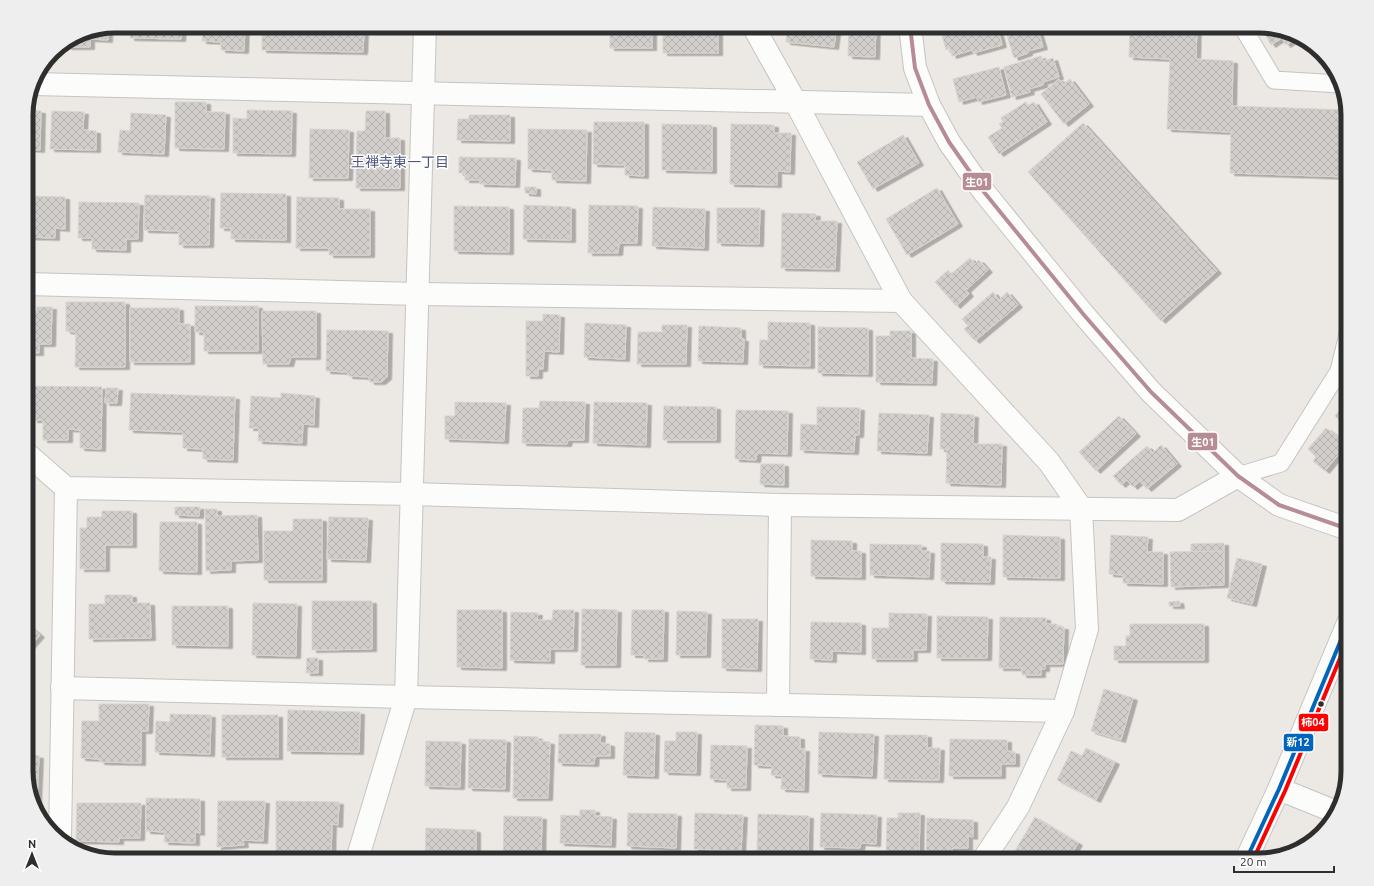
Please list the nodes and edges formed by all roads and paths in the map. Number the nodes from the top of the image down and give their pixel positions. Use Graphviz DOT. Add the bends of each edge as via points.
graph roads {
  1 [pos="425,33"];
  2 [pos="757,33"];
  3 [pos="911,33"];
  4 [pos="1246,33"];
  5 [pos="39,84"];
  6 [pos="1335,84"];
  7 [pos="423,93"];
  8 [pos="795,101"];
  9 [pos="928,105"];
  10 [pos="33,284"];
  11 [pos="417,294"];
  12 [pos="901,301"];
  13 [pos="1341,363"];
  14 [pos="33,459"];
  15 [pos="1238,476"];
  16 [pos="66,488"];
  17 [pos="412,494"];
  18 [pos="780,505"];
  19 [pos="1081,508"];
  20 [pos="1341,527"];
  21 [pos="1341,640"];
  22 [pos="62,688"];
  23 [pos="406,698"];
  24 [pos="778,705"];
  25 [pos="1063,711"];
  26 [pos="1279,789"];
  27 [pos="1331,810"];
  28 [pos="60,832"];
  29 [pos="359,853"];
  30 [pos="988,853"];
  31 [pos="1249,853"];
  1 -- 7 [label="street"];
  2 -- 8 [label="street"];
  3 -- 9 [label="street" via="915,68"];
  4 -- 6 [label="lane" via="1274,80"];
  5 -- 7 [label="street"];
  7 -- 8 [label="street"];
  7 -- 11 [label="street"];
  8 -- 9 [label="street"];
  8 -- 12 [label="street"];
  9 -- 15 [label="street" via="949,142 984,192 1084,315 1151,392"];
  10 -- 11 [label="street"];
  11 -- 12 [label="street"];
  11 -- 17 [label="street"];
  12 -- 19 [label="street" via="1049,462"];
  13 -- 15 [label="lane" via="1339,371 1281,463"];
  14 -- 16 [label="street"];
  15 -- 19 [label="street" via="1178,510"];
  15 -- 20 [label="street" via="1279,505"];
  16 -- 17 [label="street"];
  16 -- 22 [label="street"];
  17 -- 18 [label="street"];
  17 -- 23 [label="street"];
  18 -- 19 [label="street"];
  18 -- 24 [label="street"];
  19 -- 25 [label="street" via="1087,629"];
  21 -- 26 [label="street"];
  22 -- 23 [label="street"];
  22 -- 28 [label="street"];
  23 -- 24 [label="street"];
  23 -- 29 [label="street"];
  24 -- 25 [label="street"];
  25 -- 30 [label="street" via="1018,807"];
  26 -- 27 [label="street"];
  26 -- 31 [label="street"];
}
